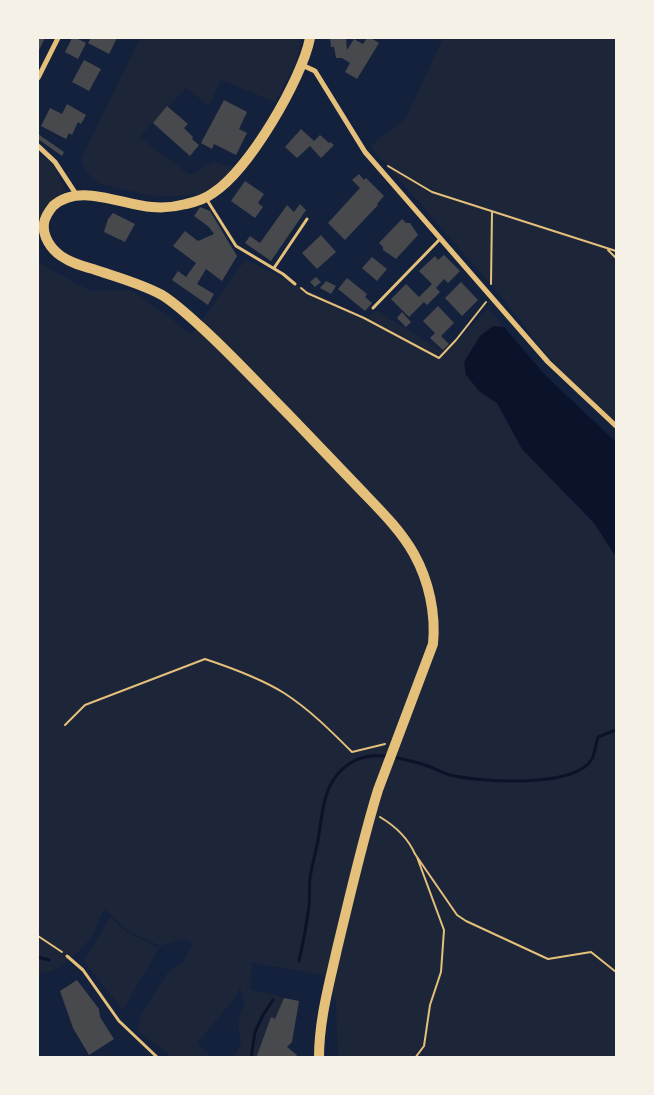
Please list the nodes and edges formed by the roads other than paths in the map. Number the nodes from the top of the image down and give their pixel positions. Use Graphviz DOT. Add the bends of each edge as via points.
graph roads {
  1 [pos="58,38"];
  2 [pos="310,38"];
  3 [pos="302,65"];
  4 [pos="38,78"];
  5 [pos="38,146"];
  6 [pos="76,194"];
  7 [pos="206,198"];
  8 [pos="307,219"];
  9 [pos="441,238"];
  10 [pos="274,268"];
  11 [pos="295,284"];
  12 [pos="373,308"];
  13 [pos="616,426"];
  14 [pos="67,956"];
  15 [pos="158,1058"];
  16 [pos="319,1058"];
  1 -- 4 [label="street"];
  2 -- 3 [label="main road"];
  3 -- 7 [label="main road" via="285,100 242,166"];
  3 -- 9 [label="street" via="315,71 365,152"];
  5 -- 6 [label="street" via="55,162"];
  6 -- 7 [label="main road" via="152,208 169,208"];
  6 -- 16 [label="main road" via="55,205 45,218 45,232 54,250 63,258 163,296 217,342 403,537 416,557 428,587 435,626 433,644 371,812 322,1013"];
  7 -- 10 [label="lane" via="236,246"];
  8 -- 10 [label="lane"];
  9 -- 12 [label="lane"];
  9 -- 13 [label="street" via="548,362"];
  10 -- 11 [label="lane"];
  14 -- 15 [label="lane" via="83,970 119,1021"];
}
